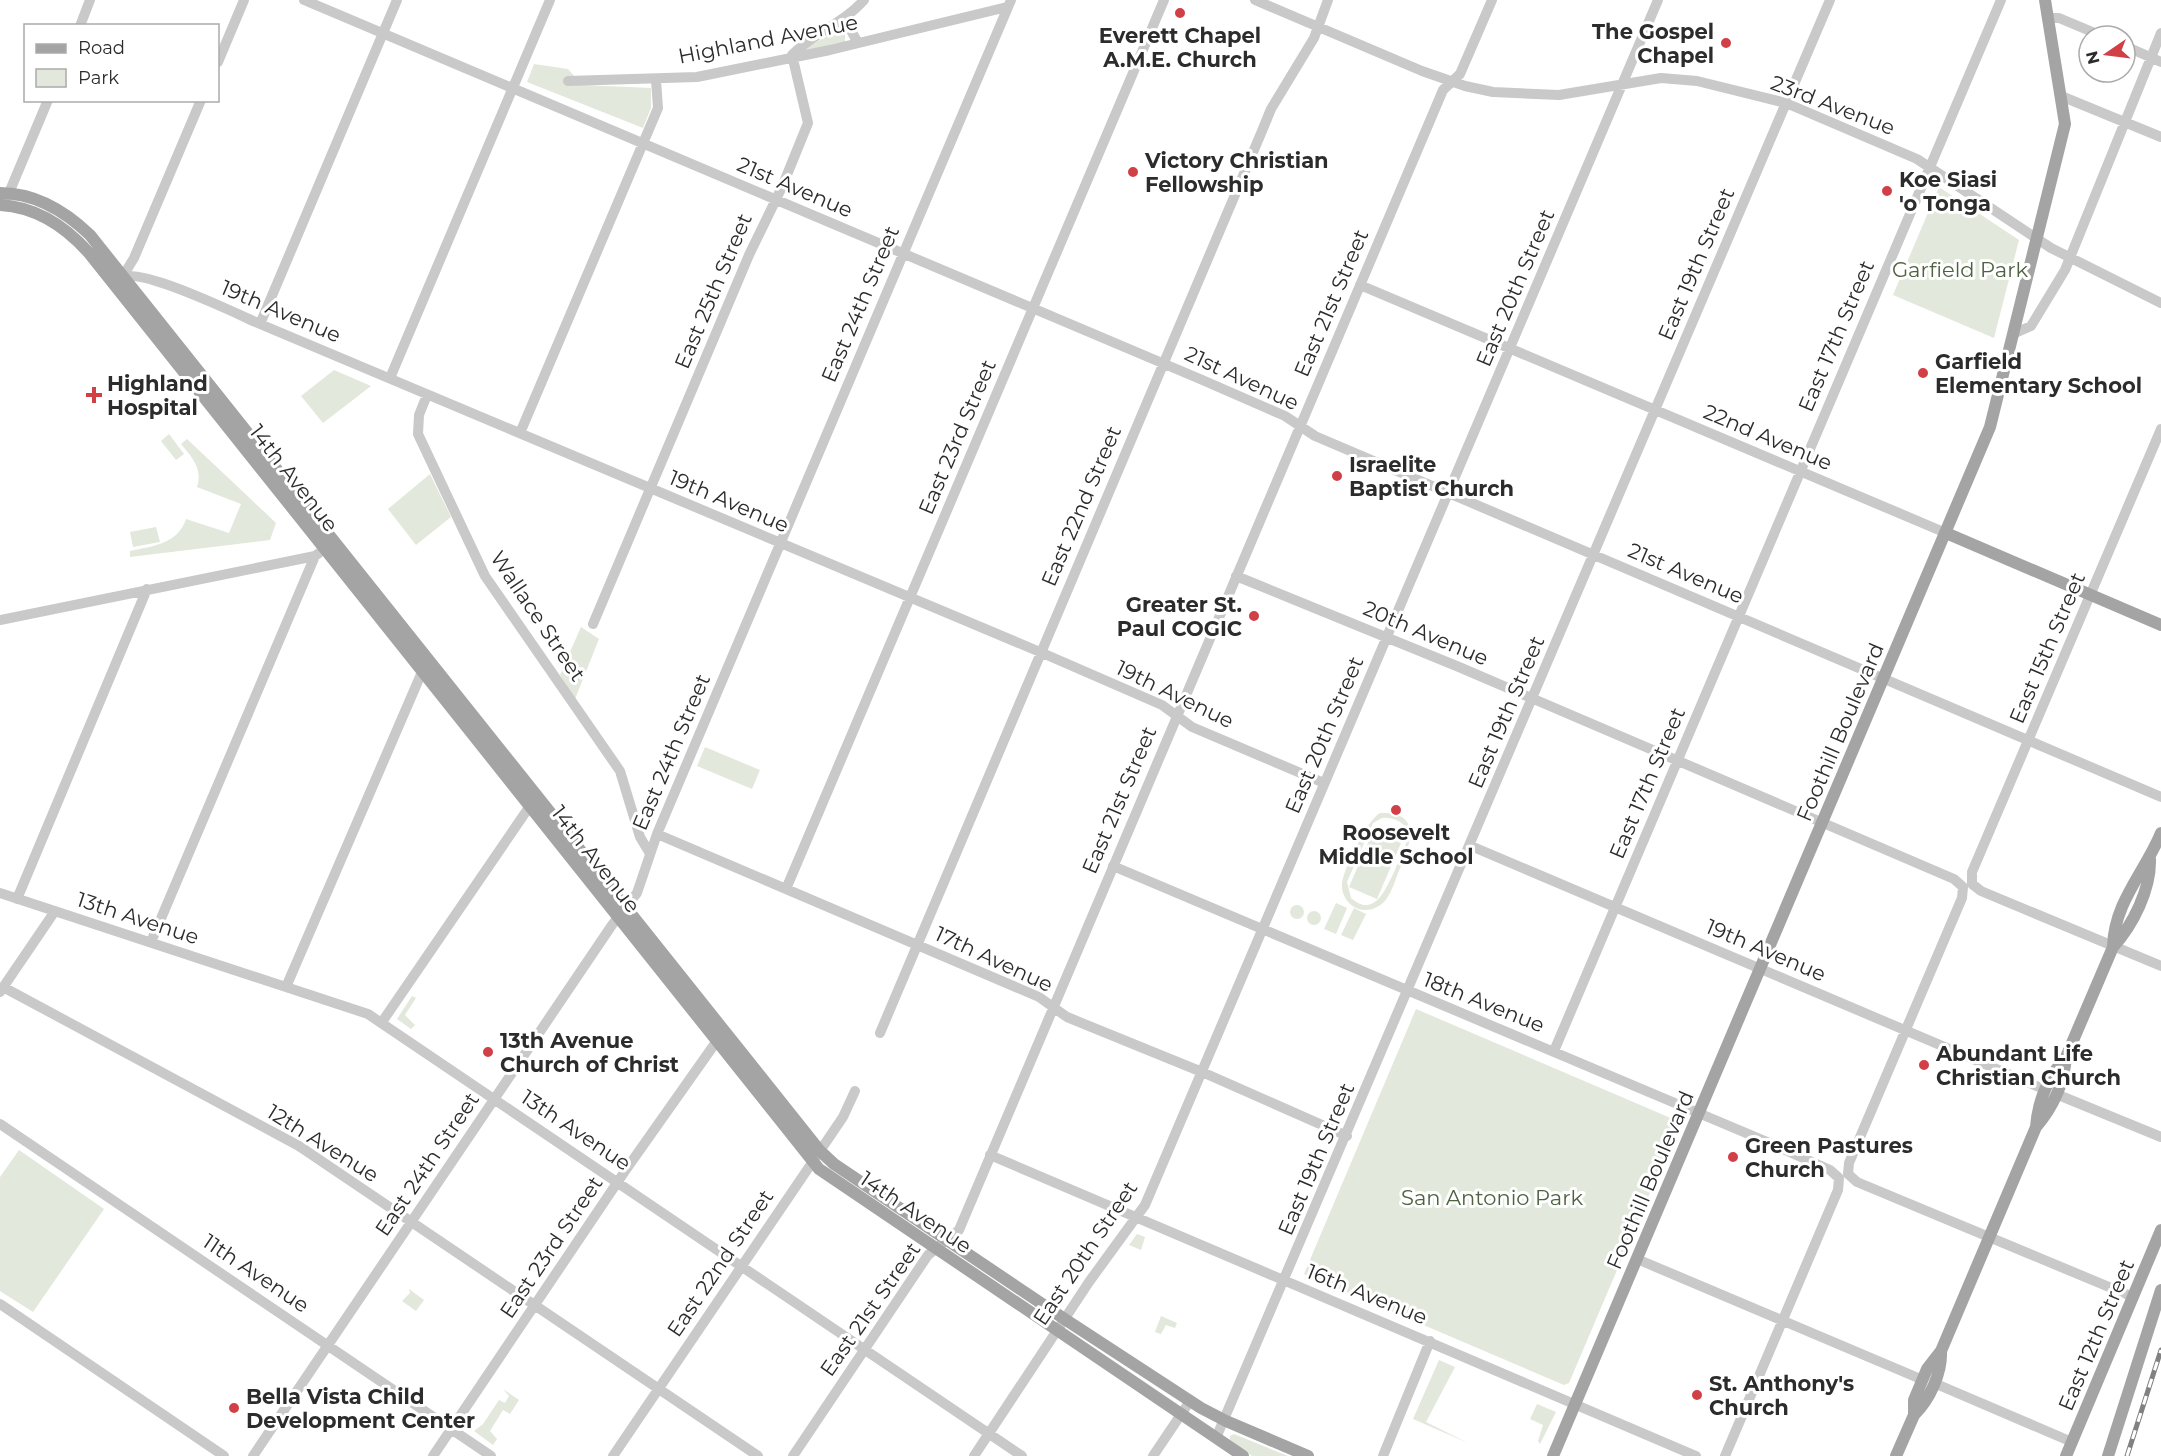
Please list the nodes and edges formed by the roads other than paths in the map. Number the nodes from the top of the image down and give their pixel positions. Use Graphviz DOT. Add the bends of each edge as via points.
graph roads {
  1 [pos="90,0"];
  2 [pos="244,0"];
  3 [pos="304,0"];
  4 [pos="397,0"];
  5 [pos="550,0"];
  6 [pos="864,0"];
  7 [pos="1164,0"];
  8 [pos="1255,0"];
  9 [pos="1328,0"];
  10 [pos="1492,0"];
  11 [pos="1658,0"];
  12 [pos="1830,0"];
  13 [pos="2001,0"];
  14 [pos="2045,0"];
  15 [pos="1009,3"];
  16 [pos="844,18"];
  17 [pos="2048,18"];
  18 [pos="81,24"];
  19 [pos="2077,26"];
  20 [pos="1318,27"];
  21 [pos="2161,33"];
  22 [pos="383,34"];
  23 [pos="858,43"];
  24 [pos="2137,51"];
  25 [pos="792,55"];
  26 [pos="2156,59"];
  27 [pos="219,60"];
  28 [pos="656,80"];
  29 [pos="568,81"];
  30 [pos="1451,82"];
  31 [pos="1622,83"];
  32 [pos="513,89"];
  33 [pos="2061,96"];
  34 [pos="47,102"];
  35 [pos="200,102"];
  36 [pos="1786,103"];
  37 [pos="2125,123"];
  38 [pos="2161,137"];
  39 [pos="644,144"];
  40 [pos="1928,167"];
  41 [pos="3,199"];
  42 [pos="775,200"];
  43 [pos="2037,239"];
  44 [pos="903,254"];
  45 [pos="2070,257"];
  46 [pos="118,279"];
  47 [pos="1360,285"];
  48 [pos="2161,303"];
  49 [pos="1033,309"];
  50 [pos="260,324"];
  51 [pos="2013,334"];
  52 [pos="1511,348"];
  53 [pos="1163,364"];
  54 [pos="390,378"];
  55 [pos="427,395"];
  56 [pos="1656,411"];
  57 [pos="1300,426"];
  58 [pos="2161,429"];
  59 [pos="520,433"];
  60 [pos="1800,472"];
  61 [pos="650,488"];
  62 [pos="1449,493"];
  63 [pos="1946,533"];
  64 [pos="780,544"];
  65 [pos="324,548"];
  66 [pos="1594,555"];
  67 [pos="1236,576"];
  68 [pos="147,589"];
  69 [pos="2091,595"];
  70 [pos="910,599"];
  71 [pos="1738,617"];
  72 [pos="0,620"];
  73 [pos="593,624"];
  74 [pos="2161,625"];
  75 [pos="1387,638"];
  76 [pos="1040,652"];
  77 [pos="425,665"];
  78 [pos="1884,679"];
  79 [pos="1532,700"];
  80 [pos="1176,716"];
  81 [pos="2029,740"];
  82 [pos="1678,762"];
  83 [pos="1324,783"];
  84 [pos="2161,797"];
  85 [pos="533,801"];
  86 [pos="1822,824"];
  87 [pos="2161,833"];
  88 [pos="657,834"];
  89 [pos="1471,846"];
  90 [pos="649,852"];
  91 [pos="1113,866"];
  92 [pos="1967,885"];
  93 [pos="786,889"];
  94 [pos="0,893"];
  95 [pos="17,899"];
  96 [pos="1615,907"];
  97 [pos="55,911"];
  98 [pos="622,913"];
  99 [pos="1263,929"];
  100 [pos="151,942"];
  101 [pos="916,945"];
  102 [pos="2113,947"];
  103 [pos="2161,966"];
  104 [pos="1760,969"];
  105 [pos="286,987"];
  106 [pos="1,989"];
  107 [pos="1408,992"];
  108 [pos="1053,1007"];
  109 [pos="382,1022"];
  110 [pos="1906,1030"];
  111 [pos="880,1033"];
  112 [pos="720,1036"];
  113 [pos="1554,1052"];
  114 [pos="1202,1072"];
  115 [pos="855,1090"];
  116 [pos="2051,1092"];
  117 [pos="495,1099"];
  118 [pos="1699,1114"];
  119 [pos="0,1124"];
  120 [pos="1347,1136"];
  121 [pos="2161,1137"];
  122 [pos="820,1151"];
  123 [pos="990,1155"];
  124 [pos="812,1162"];
  125 [pos="1844,1176"];
  126 [pos="618,1182"];
  127 [pos="1136,1217"];
  128 [pos="411,1222"];
  129 [pos="2161,1230"];
  130 [pos="1990,1237"];
  131 [pos="948,1240"];
  132 [pos="935,1248"];
  133 [pos="1637,1259"];
  134 [pos="742,1264"];
  135 [pos="1285,1281"];
  136 [pos="2161,1290"];
  137 [pos="2133,1297"];
  138 [pos="0,1304"];
  139 [pos="535,1306"];
  140 [pos="1065,1320"];
  141 [pos="1782,1320"];
  142 [pos="1058,1331"];
  143 [pos="1430,1341"];
  144 [pos="328,1345"];
  145 [pos="866,1349"];
  146 [pos="1928,1381"];
  147 [pos="659,1388"];
  148 [pos="1190,1401"];
  149 [pos="1575,1405"];
  150 [pos="1182,1414"];
  151 [pos="1226,1421"];
  152 [pos="451,1429"];
  153 [pos="988,1432"];
  154 [pos="1216,1438"];
  155 [pos="2072,1442"];
  156 [pos="224,1456"];
  157 [pos="253,1456"];
  158 [pos="433,1456"];
  159 [pos="491,1456"];
  160 [pos="613,1456"];
  161 [pos="758,1456"];
  162 [pos="793,1456"];
  163 [pos="974,1456"];
  164 [pos="1022,1456"];
  165 [pos="1153,1456"];
  166 [pos="1243,1456"];
  167 [pos="1308,1456"];
  168 [pos="1383,1456"];
  169 [pos="1553,1456"];
  170 [pos="1696,1456"];
  171 [pos="1725,1456"];
  172 [pos="1896,1456"];
  173 [pos="2066,1456"];
  174 [pos="2109,1456"];
  1 -- 18 [label="street"];
  2 -- 27 [label="street"];
  3 -- 22 [label="street, 21st Avenue"];
  4 -- 22 [label="street"];
  5 -- 32 [label="street"];
  6 -- 16 [label="street"];
  7 -- 49 [label="street, East 23rd Street"];
  8 -- 20 [label="street, 23rd Avenue"];
  9 -- 20 [label="street, East 22nd Street"];
  10 -- 30 [label="street, East 21st Street" via="1460,74"];
  11 -- 31 [label="street, East 20th Street"];
  12 -- 36 [label="street, East 19th Street"];
  13 -- 40 [label="street, East 17th Street"];
  14 -- 17 [label="main road, Foothill Boulevard"];
  15 -- 23 [label="street, Highland Avenue"];
  15 -- 44 [label="street, East 24th Street"];
  16 -- 23 [label="street"];
  16 -- 25 [label="street"];
  17 -- 19 [label="street"];
  17 -- 33 [label="main road, Foothill Boulevard"];
  20 -- 30 [label="street, 23rd Avenue"];
  20 -- 53 [label="street, East 22nd Street" via="1271,109"];
  21 -- 26 [label="street"];
  22 -- 32 [label="street, 21st Avenue"];
  22 -- 50 [label="street"];
  23 -- 25 [label="street, Highland Avenue"];
  24 -- 26 [label="street"];
  25 -- 28 [label="street, Highland Avenue" via="726,72"];
  25 -- 42 [label="street, East 25th Street" via="808,123"];
  26 -- 37 [label="street"];
  28 -- 29 [label="street, Highland Avenue"];
  28 -- 39 [label="street" via="658,108"];
  30 -- 31 [label="street, 23rd Avenue" via="1530,96 1559,95"];
  30 -- 47 [label="street, East 21st Street" via="1443,90"];
  31 -- 36 [label="street, 23rd Avenue" via="1684,79"];
  31 -- 52 [label="street, East 20th Street"];
  32 -- 39 [label="street, 21st Avenue"];
  32 -- 54 [label="street"];
  33 -- 37 [label="street"];
  33 -- 43 [label="main road, Foothill Boulevard" via="2065,124"];
  34 -- 41 [label="street"];
  35 -- 46 [label="street" via="134,258"];
  36 -- 40 [label="street, 23rd Avenue"];
  36 -- 56 [label="street, East 19th Street"];
  37 -- 38 [label="street"];
  37 -- 45 [label="street"];
  39 -- 42 [label="street, 21st Avenue"];
  39 -- 59 [label="street"];
  40 -- 43 [label="street, 23rd Avenue"];
  40 -- 60 [label="street, East 17th Street"];
  41 -- 46 [label="main road, 14th Avenue" via="43,216 74,236"];
  42 -- 44 [label="street, 21st Avenue"];
  42 -- 61 [label="street, East 25th Street"];
  43 -- 45 [label="street, 23rd Avenue"];
  43 -- 51 [label="main road, Foothill Boulevard"];
  44 -- 49 [label="street, 21st Avenue"];
  44 -- 64 [label="street, East 24th Street"];
  45 -- 48 [label="street, 23rd Avenue"];
  45 -- 51 [label="street" via="2060,281 2031,326"];
  46 -- 50 [label="street, 19th Avenue" via="148,277"];
  46 -- 65 [label="main road, 14th Avenue"];
  47 -- 52 [label="street, 22nd Avenue"];
  47 -- 57 [label="street, East 21st Street"];
  49 -- 53 [label="street, 21st Avenue"];
  49 -- 70 [label="street, East 23rd Street"];
  50 -- 54 [label="street, 19th Avenue"];
  51 -- 63 [label="main road, Foothill Boulevard" via="1990,427"];
  52 -- 56 [label="street, 22nd Avenue"];
  52 -- 62 [label="street, East 20th Street"];
  53 -- 57 [label="street, 21st Avenue"];
  53 -- 76 [label="street, East 22nd Street"];
  54 -- 55 [label="street, 19th Avenue"];
  55 -- 59 [label="street, 19th Avenue"];
  55 -- 90 [label="street, Wallace Street" via="418,424 425,451 481,568 620,771 640,837"];
  56 -- 60 [label="street, 22nd Avenue"];
  56 -- 66 [label="street, East 19th Street"];
  57 -- 62 [label="street, 21st Avenue"];
  57 -- 67 [label="street, East 21st Street"];
  58 -- 69 [label="street, East 15th Street"];
  59 -- 61 [label="street, 19th Avenue"];
  60 -- 63 [label="street, 22nd Avenue"];
  60 -- 71 [label="street, East 17th Street"];
  61 -- 64 [label="street, 19th Avenue"];
  61 -- 73 [label="street, East 25th Street"];
  62 -- 66 [label="street, 21st Avenue"];
  62 -- 75 [label="street, East 20th Street"];
  63 -- 69 [label="main road, 22nd Avenue"];
  63 -- 78 [label="main road, Foothill Boulevard"];
  64 -- 70 [label="street, 19th Avenue"];
  64 -- 88 [label="street, East 24th Street"];
  65 -- 68 [label="street"];
  65 -- 77 [label="main road, 14th Avenue"];
  65 -- 100 [label="street"];
  66 -- 71 [label="street, 21st Avenue"];
  66 -- 79 [label="street, East 19th Street"];
  67 -- 75 [label="street, 20th Avenue"];
  67 -- 80 [label="street, East 21st Street"];
  68 -- 72 [label="street"];
  68 -- 95 [label="street"];
  69 -- 74 [label="main road, 22nd Avenue"];
  69 -- 81 [label="street, East 15th Street"];
  70 -- 76 [label="street, 19th Avenue"];
  70 -- 93 [label="street, East 23rd Street"];
  71 -- 78 [label="street, 21st Avenue"];
  71 -- 82 [label="street, East 17th Street"];
  75 -- 79 [label="street, 20th Avenue"];
  75 -- 83 [label="street, East 20th Street"];
  76 -- 80 [label="street, 19th Avenue" via="1162,705"];
  76 -- 101 [label="street, East 22nd Street"];
  77 -- 85 [label="main road, 14th Avenue"];
  77 -- 105 [label="street"];
  78 -- 81 [label="street, 21st Avenue"];
  78 -- 86 [label="main road, Foothill Boulevard"];
  79 -- 82 [label="street, 20th Avenue"];
  79 -- 89 [label="street, East 19th Street"];
  80 -- 83 [label="street, 19th Avenue" via="1192,727"];
  80 -- 91 [label="street, East 21st Street"];
  81 -- 84 [label="street, 21st Avenue"];
  81 -- 92 [label="street, East 15th Street"];
  82 -- 86 [label="street, 20th Avenue"];
  82 -- 96 [label="street, East 17th Street"];
  83 -- 99 [label="street, East 20th Street"];
  85 -- 98 [label="main road, 14th Avenue"];
  85 -- 109 [label="street"];
  86 -- 92 [label="street, 20th Avenue"];
  86 -- 104 [label="main road, Foothill Boulevard"];
  87 -- 102 [label="main road" via="2150,859 2151,873 2127,932"];
  88 -- 90 [label="street, East 24th Street"];
  88 -- 93 [label="street, 17th Avenue"];
  89 -- 96 [label="street, 19th Avenue"];
  89 -- 107 [label="street, East 19th Street"];
  90 -- 98 [label="street, East 24th Street" via="638,893"];
  91 -- 99 [label="street, 18th Avenue"];
  91 -- 108 [label="street, East 21st Street"];
  92 -- 102 [label="street, 20th Avenue"];
  92 -- 110 [label="street, East 15th Street"];
  93 -- 101 [label="street, 17th Avenue"];
  94 -- 95 [label="street, 13th Avenue"];
  95 -- 97 [label="street, 13th Avenue"];
  96 -- 104 [label="street, 19th Avenue"];
  96 -- 113 [label="street, East 17th Street"];
  97 -- 100 [label="street, 13th Avenue"];
  97 -- 106 [label="street"];
  98 -- 112 [label="main road, 14th Avenue"];
  98 -- 117 [label="street, East 24th Street"];
  99 -- 107 [label="street, 18th Avenue"];
  99 -- 114 [label="street, East 20th Street"];
  100 -- 105 [label="street, 13th Avenue"];
  101 -- 108 [label="street, 17th Avenue" via="1039,997"];
  101 -- 111 [label="street, East 22nd Street"];
  102 -- 103 [label="street, 20th Avenue"];
  102 -- 116 [label="main road" via="2066,1057 2054,1070"];
  104 -- 110 [label="street, 19th Avenue"];
  104 -- 118 [label="main road, Foothill Boulevard"];
  105 -- 109 [label="street, 13th Avenue"];
  106 -- 128 [label="street, 12th Avenue" via="292,1143"];
  107 -- 113 [label="street, 18th Avenue"];
  107 -- 120 [label="street, East 19th Street"];
  108 -- 114 [label="street, 17th Avenue" via="1067,1017"];
  108 -- 123 [label="street, East 21st Street"];
  109 -- 117 [label="street, 13th Avenue"];
  110 -- 116 [label="street, 19th Avenue"];
  110 -- 125 [label="street, East 15th Street"];
  112 -- 122 [label="main road, 14th Avenue"];
  112 -- 124 [label="main road, 14th Avenue"];
  112 -- 126 [label="street, East 23rd Street"];
  113 -- 118 [label="street, 18th Avenue"];
  114 -- 120 [label="street, 17th Avenue"];
  114 -- 127 [label="street, East 20th Street" via="1145,1205"];
  115 -- 122 [label="street, East 22nd Street" via="843,1117"];
  116 -- 121 [label="street, 19th Avenue"];
  116 -- 130 [label="main road" via="2048,1113 2036,1127"];
  117 -- 126 [label="street, 13th Avenue"];
  117 -- 128 [label="street, East 24th Street"];
  118 -- 125 [label="street, 18th Avenue"];
  118 -- 133 [label="main road, Foothill Boulevard"];
  119 -- 144 [label="street, 11th Avenue"];
  120 -- 135 [label="street, East 19th Street"];
  122 -- 124 [label="street, East 22nd Street"];
  122 -- 131 [label="main road, 14th Avenue"];
  123 -- 127 [label="street, 16th Avenue"];
  123 -- 131 [label="street, East 21st Street" via="959,1230"];
  124 -- 132 [label="main road, 14th Avenue"];
  124 -- 134 [label="street, East 22nd Street"];
  125 -- 130 [label="street, 18th Avenue"];
  125 -- 141 [label="street, East 15th Street"];
  126 -- 134 [label="street, 13th Avenue"];
  126 -- 139 [label="street, East 23rd Street"];
  127 -- 135 [label="street, 16th Avenue"];
  127 -- 140 [label="street, East 20th Street"];
  128 -- 139 [label="street, 12th Avenue"];
  128 -- 144 [label="street, East 24th Street"];
  129 -- 137 [label="main road, East 12th Street"];
  130 -- 137 [label="street, 18th Avenue"];
  130 -- 146 [label="main road" via="1941,1350 1931,1360"];
  131 -- 132 [label="street, East 21st Street"];
  131 -- 140 [label="main road, 14th Avenue"];
  132 -- 142 [label="main road, 14th Avenue"];
  132 -- 145 [label="street, East 21st Street"];
  133 -- 141 [label="street"];
  133 -- 149 [label="main road, Foothill Boulevard"];
  134 -- 145 [label="street, 13th Avenue"];
  134 -- 147 [label="street, East 22nd Street"];
  135 -- 143 [label="street, 16th Avenue"];
  135 -- 151 [label="street, East 19th Street"];
  136 -- 174 [label="main road, East 12th Street"];
  137 -- 155 [label="main road, East 12th Street"];
  138 -- 156 [label="street"];
  139 -- 147 [label="street, 12th Avenue"];
  139 -- 152 [label="street, East 23rd Street"];
  140 -- 142 [label="street, East 20th Street"];
  140 -- 148 [label="main road, 14th Avenue"];
  141 -- 146 [label="street"];
  141 -- 171 [label="street, East 15th Street"];
  142 -- 150 [label="main road, 14th Avenue"];
  142 -- 153 [label="street, East 20th Street"];
  143 -- 149 [label="street, 16th Avenue"];
  143 -- 168 [label="street"];
  144 -- 152 [label="street, 11th Avenue"];
  144 -- 157 [label="street, East 24th Street"];
  145 -- 153 [label="street, 13th Avenue"];
  145 -- 162 [label="street, East 21st Street"];
  146 -- 155 [label="street"];
  146 -- 172 [label="main road" via="1914,1400 1914,1415"];
  147 -- 160 [label="street, East 22nd Street"];
  147 -- 161 [label="street, 12th Avenue"];
  148 -- 150 [label="street"];
  148 -- 151 [label="main road, 14th Avenue"];
  149 -- 169 [label="main road, Foothill Boulevard"];
  149 -- 170 [label="street, 16th Avenue"];
  150 -- 154 [label="main road, 14th Avenue"];
  150 -- 165 [label="street"];
  151 -- 154 [label="street, East 19th Street"];
  151 -- 167 [label="main road, 14th Avenue"];
  152 -- 158 [label="street, East 23rd Street"];
  152 -- 159 [label="street, 11th Avenue"];
  153 -- 163 [label="street, East 20th Street"];
  153 -- 164 [label="street, 13th Avenue"];
  154 -- 166 [label="main road, 14th Avenue"];
  155 -- 173 [label="main road, East 12th Street"];
}
